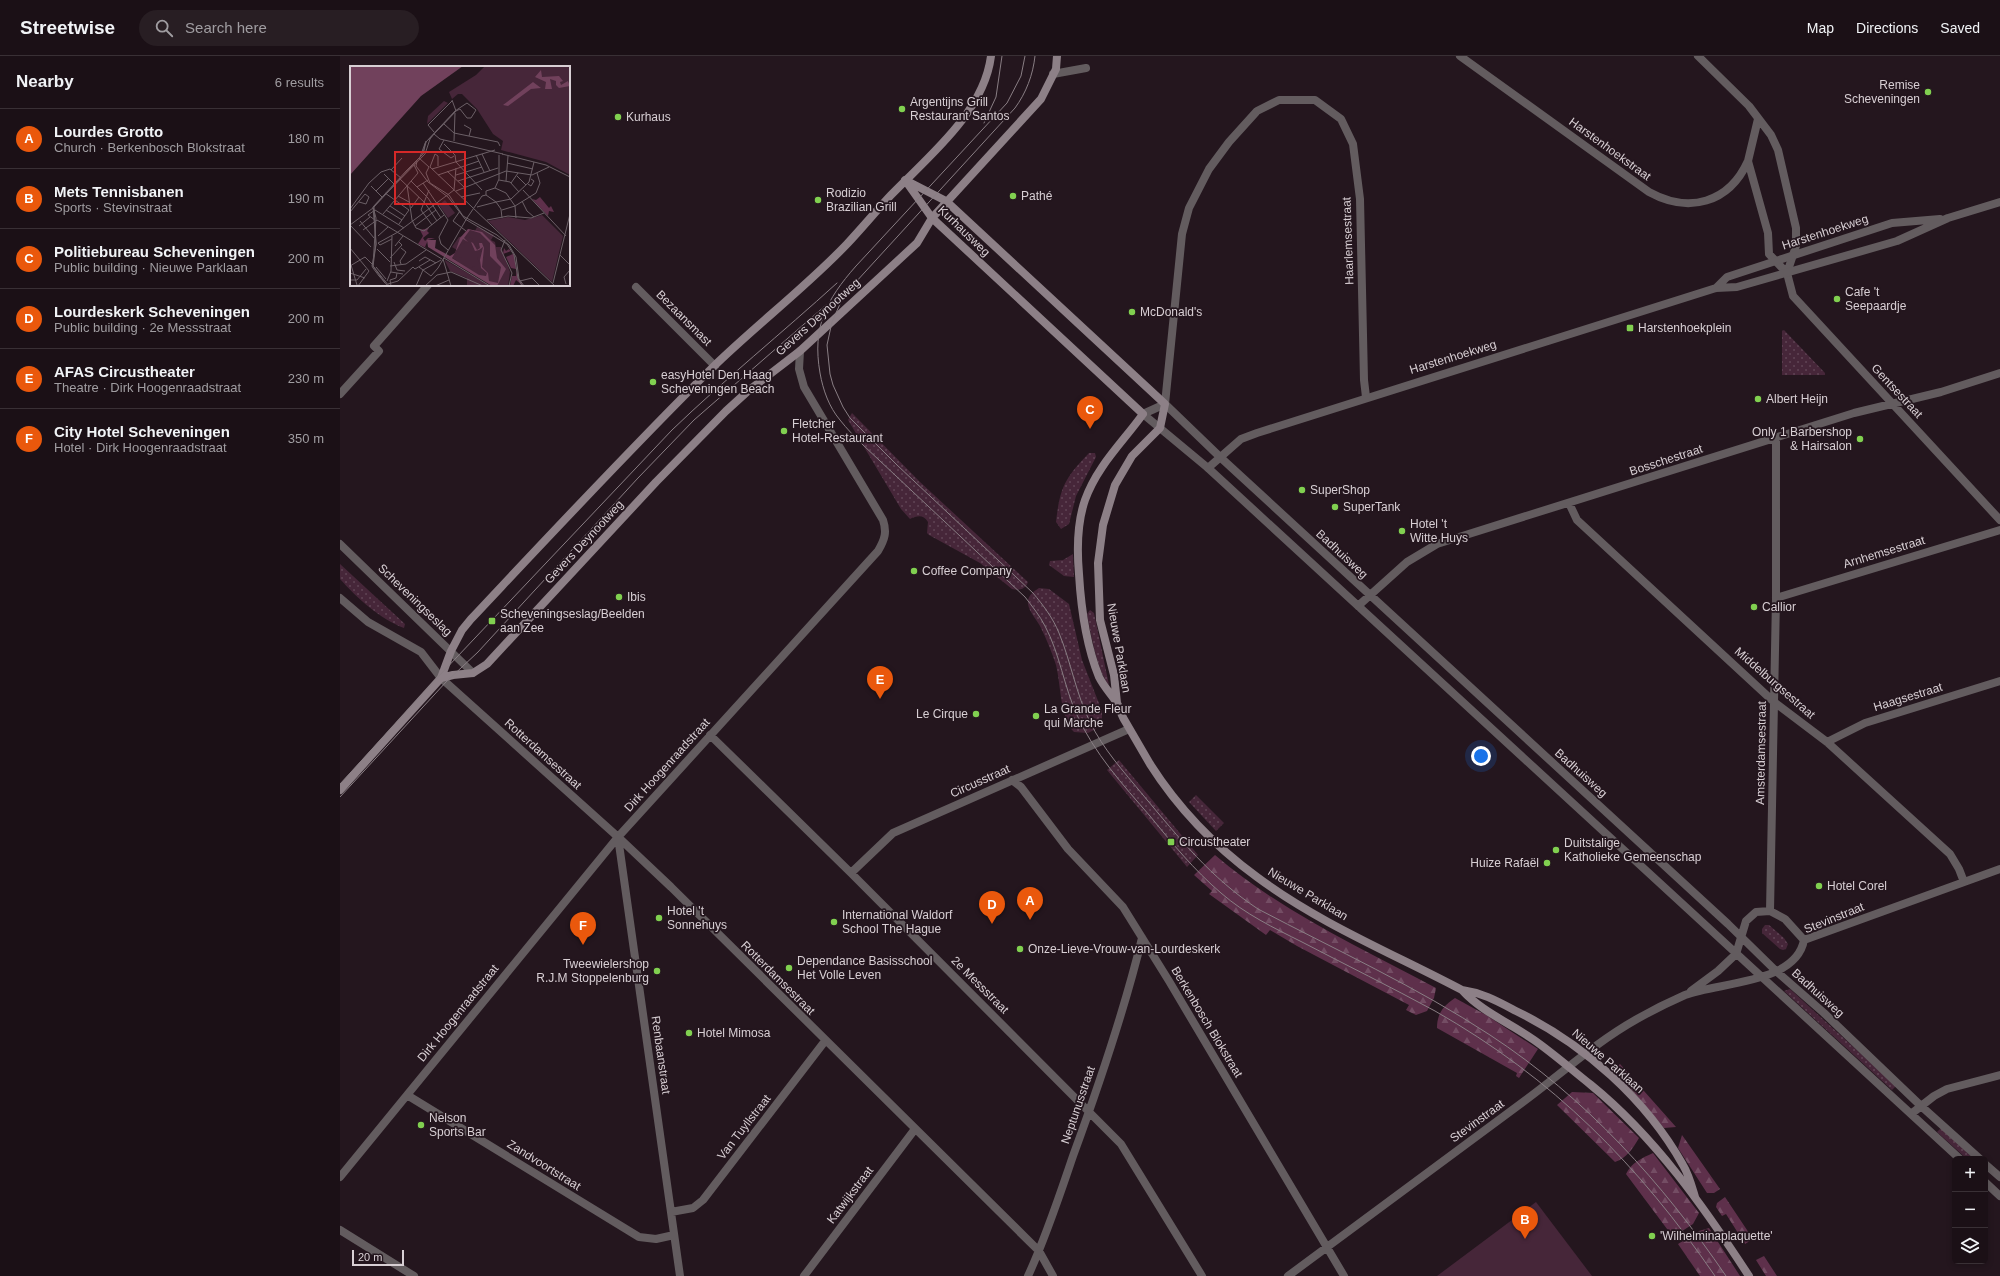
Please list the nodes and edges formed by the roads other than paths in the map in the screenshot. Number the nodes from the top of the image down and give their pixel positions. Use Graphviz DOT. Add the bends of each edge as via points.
graph roads {
  1 [pos="991,56"];
  2 [pos="1057,56"];
  3 [pos="1460,56"];
  4 [pos="1698,56"];
  5 [pos="1086,68"];
  6 [pos="1053,74"];
  7 [pos="1758,119"];
  8 [pos="1748,161"];
  9 [pos="905,180"];
  10 [pos="946,201"];
  11 [pos="2000,202"];
  12 [pos="932,218"];
  13 [pos="1948,218"];
  14 [pos="1793,255"];
  15 [pos="1776,261"];
  16 [pos="1787,272"];
  17 [pos="427,286"];
  18 [pos="636,287"];
  19 [pos="1716,288"];
  20 [pos="800,351"];
  21 [pos="715,366"];
  22 [pos="2000,373"];
  23 [pos="340,394"];
  24 [pos="1366,397"];
  25 [pos="1893,403"];
  26 [pos="1165,404"];
  27 [pos="1143,414"];
  28 [pos="1160,428"];
  29 [pos="1776,438"];
  30 [pos="1220,458"];
  31 [pos="1208,468"];
  32 [pos="1569,503"];
  33 [pos="2000,520"];
  34 [pos="2000,530"];
  35 [pos="340,544"];
  36 [pos="1369,596"];
  37 [pos="340,598"];
  38 [pos="1776,598"];
  39 [pos="1358,606"];
  40 [pos="451,651"];
  41 [pos="473,673"];
  42 [pos="441,678"];
  43 [pos="2000,681"];
  44 [pos="1774,702"];
  45 [pos="1117,703"];
  46 [pos="1129,728"];
  47 [pos="710,735"];
  48 [pos="1827,742"];
  49 [pos="1012,780"];
  50 [pos="340,790"];
  51 [pos="618,837"];
  52 [pos="2000,869"];
  53 [pos="851,873"];
  54 [pos="1964,882"];
  55 [pos="1770,911"];
  56 [pos="1741,936"];
  57 [pos="1142,938"];
  58 [pos="1804,940"];
  59 [pos="1736,954"];
  60 [pos="1776,971"];
  61 [pos="1761,978"];
  62 [pos="1462,990"];
  63 [pos="1686,995"];
  64 [pos="825,1041"];
  65 [pos="1585,1054"];
  66 [pos="1568,1067"];
  67 [pos="2000,1076"];
  68 [pos="407,1095"];
  69 [pos="1921,1106"];
  70 [pos="1090,1112"];
  71 [pos="1911,1114"];
  72 [pos="915,1129"];
  73 [pos="1957,1156"];
  74 [pos="1977,1156"];
  75 [pos="1988,1167"];
  76 [pos="340,1177"];
  77 [pos="2000,1177"];
  78 [pos="1988,1185"];
  79 [pos="2000,1196"];
  80 [pos="1695,1197"];
  81 [pos="671,1212"];
  82 [pos="340,1230"];
  83 [pos="674,1235"];
  84 [pos="1327,1247"];
  85 [pos="1040,1251"];
  86 [pos="414,1276"];
  87 [pos="680,1276"];
  88 [pos="804,1276"];
  89 [pos="1028,1276"];
  90 [pos="1053,1276"];
  91 [pos="1202,1276"];
  92 [pos="1288,1276"];
  93 [pos="1344,1276"];
  94 [pos="1749,1276"];
  1 -- 9 [label="main road" via="988,74 974,103 945,140"];
  2 -- 6 [label="main road, Gevers Deynootweg"];
  3 -- 8 [label="street, Harstenhoekstraat" via="1660,198 1688,204 1709,200 1728,189 1742,174"];
  4 -- 7 [label="street" via="1732,88"];
  5 -- 6 [label="street"];
  6 -- 10 [label="main road, Gevers Deynootweg" via="1041,99"];
  7 -- 8 [label="street"];
  7 -- 14 [label="street" via="1771,135 1778,150 1796,228"];
  8 -- 15 [label="street" via="1768,233 1769,254"];
  9 -- 10 [label="main road, Kurhausweg"];
  9 -- 12 [label="main road, Kurhausweg"];
  9 -- 21 [label="main road" via="847,245"];
  10 -- 12 [label="main road, Gevers Deynootweg"];
  10 -- 26 [label="main road, Kurhausweg"];
  11 -- 13 [label="street, Harstenhoekweg"];
  12 -- 20 [label="main road, Gevers Deynootweg" via="917,243"];
  12 -- 27 [label="main road, Kurhausweg"];
  13 -- 14 [label="street, Harstenhoekweg" via="1892,223"];
  13 -- 16 [label="street, Harstenhoekweg" via="1897,241"];
  14 -- 15 [label="street, Harstenhoekweg"];
  14 -- 16 [label="street"];
  15 -- 16 [label="street"];
  15 -- 19 [label="street, Harstenhoekweg" via="1727,277"];
  16 -- 19 [label="street, Harstenhoekweg" via="1737,287"];
  16 -- 25 [label="street, Gentsestraat" via="1793,296"];
  17 -- 23 [label="street" via="374,346 379,351"];
  18 -- 21 [label="street, Bezaansmast"];
  19 -- 24 [label="street, Harstenhoekweg"];
  20 -- 41 [label="main road, Gevers Deynootweg" via="748,390 726,411 656,482 487,664"];
  20 -- 47 [label="street, Dirk Hoogenraadstraat" via="799,369 804,387 884,520 887,530 878,550"];
  21 -- 40 [label="main road" via="628,453 471,619"];
  22 -- 25 [label="street, Bosschestraat" via="1941,392"];
  24 -- 26 [label="street, Haarlemsestraat" via="1360,200 1353,144 1342,120 1315,100 1279,100 1257,111 1229,142 1209,169 1189,208 1182,234"];
  24 -- 30 [label="street, Harstenhoekweg" via="1241,439"];
  25 -- 29 [label="street, Bosschestraat" via="1854,412"];
  25 -- 33 [label="street, Gentsestraat"];
  26 -- 27 [label="street, Nieuwe Parklaan"];
  26 -- 28 [label="main road"];
  26 -- 30 [label="street, Badhuisweg"];
  27 -- 28 [label="street, Kurhausweg"];
  27 -- 45 [label="main road, Nieuwe Parklaan" via="1097,472 1084,502 1078,535 1083,617 1100,677"];
  28 -- 31 [label="street"];
  28 -- 45 [label="main road, Nieuwe Parklaan" via="1132,456 1115,485 1103,525 1098,563 1100,620 1114,675"];
  29 -- 32 [label="street, Bosschestraat"];
  29 -- 38 [label="street, Amsterdamsestraat"];
  30 -- 31 [label="street, Harstenhoekweg"];
  30 -- 36 [label="street, Badhuisweg"];
  31 -- 39 [label="street"];
  32 -- 36 [label="street, Bosschestraat" via="1437,544 1407,562"];
  32 -- 44 [label="street, Middelburgsestraat" via="1577,520"];
  34 -- 38 [label="street, Arnhemsestraat"];
  35 -- 40 [label="street, Scheveningseslag"];
  36 -- 39 [label="street, Bosschestraat"];
  36 -- 56 [label="street, Badhuisweg"];
  37 -- 42 [label="street" via="368,622 421,652"];
  38 -- 44 [label="street, Amsterdamsestraat"];
  39 -- 59 [label="street"];
  40 -- 41 [label="street, Scheveningseslag"];
  40 -- 42 [label="main road"];
  41 -- 42 [label="main road, Gevers Deynootweg"];
  42 -- 50 [label="main road"];
  42 -- 51 [label="street, Rotterdamsestraat"];
  43 -- 48 [label="street, Haagsestraat" via="1865,723"];
  44 -- 48 [label="street, Middelburgsestraat"];
  44 -- 55 [label="street, Amsterdamsestraat"];
  45 -- 46 [label="main road, Nieuwe Parklaan"];
  46 -- 49 [label="street, Circusstraat"];
  46 -- 62 [label="main road, Nieuwe Parklaan" via="1168,790 1218,844 1257,877 1294,902 1341,928"];
  47 -- 51 [label="street, Dirk Hoogenraadstraat"];
  47 -- 53 [label="street, 2e Messstraat"];
  48 -- 54 [label="street, Middelburgsestraat" via="1950,854"];
  49 -- 53 [label="street, Circusstraat" via="893,834"];
  49 -- 57 [label="street, Berkenbosch Blokstraat" via="1021,787 1068,848 1123,907"];
  51 -- 64 [label="street, Rotterdamsestraat"];
  51 -- 68 [label="street, Dirk Hoogenraadstraat"];
  51 -- 81 [label="street, Renbaanstraat"];
  52 -- 54 [label="street, Stevinstraat"];
  53 -- 70 [label="street, 2e Messstraat"];
  54 -- 58 [label="street, Stevinstraat"];
  55 -- 56 [label="street" via="1756,912 1746,921"];
  55 -- 58 [label="street" via="1785,919"];
  56 -- 59 [label="street"];
  56 -- 60 [label="street, Badhuisweg"];
  57 -- 70 [label="street, Neptunusstraat"];
  57 -- 84 [label="street, Berkenbosch Blokstraat"];
  58 -- 60 [label="street, Stevinstraat" via="1802,951 1794,960"];
  59 -- 61 [label="street"];
  59 -- 63 [label="street, Stevinstraat"];
  60 -- 61 [label="street, Stevinstraat"];
  60 -- 69 [label="street, Badhuisweg"];
  61 -- 63 [label="street, Stevinstraat"];
  61 -- 71 [label="street"];
  62 -- 65 [label="main road, Nieuwe Parklaan" via="1480,993 1544,1024"];
  62 -- 66 [label="main road, Nieuwe Parklaan" via="1474,1002 1534,1040"];
  63 -- 65 [label="street, Stevinstraat" via="1638,1018 1602,1040"];
  64 -- 72 [label="street, Rotterdamsestraat"];
  64 -- 81 [label="street, Van Tuyllstraat" via="703,1200 693,1208"];
  65 -- 66 [label="street, Stevinstraat"];
  65 -- 80 [label="main road, Nieuwe Parklaan" via="1638,1103 1660,1130 1684,1166"];
  66 -- 80 [label="main road, Nieuwe Parklaan" via="1645,1137"];
  66 -- 84 [label="street, Stevinstraat"];
  67 -- 69 [label="street" via="1947,1089"];
  68 -- 76 [label="street, Dirk Hoogenraadstraat"];
  68 -- 83 [label="street, Zandvoortstraat" via="639,1237 656,1239"];
  69 -- 71 [label="street"];
  69 -- 74 [label="street, Badhuisweg"];
  70 -- 85 [label="street, Neptunusstraat"];
  70 -- 91 [label="street, 2e Messstraat" via="1121,1144"];
  71 -- 73 [label="street"];
  72 -- 85 [label="street, Rotterdamsestraat"];
  72 -- 88 [label="street, Katwijkstraat"];
  75 -- 77 [label="street"];
  78 -- 79 [label="street"];
  80 -- 94 [label="main road, Nieuwe Parklaan"];
  81 -- 83 [label="street, Renbaanstraat"];
  82 -- 86 [label="street"];
  83 -- 87 [label="street, Renbaanstraat"];
  84 -- 92 [label="street, Stevinstraat"];
  84 -- 93 [label="street, Berkenbosch Blokstraat"];
  85 -- 89 [label="street, Neptunusstraat"];
  85 -- 90 [label="street, Rotterdamsestraat"];
}
